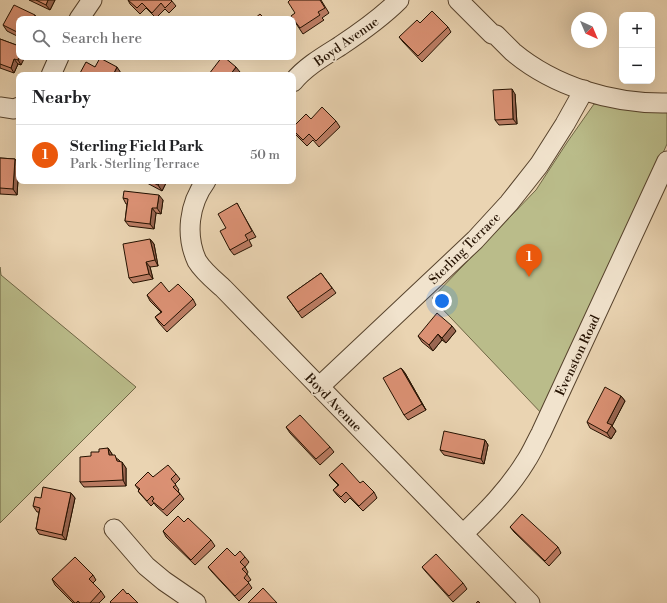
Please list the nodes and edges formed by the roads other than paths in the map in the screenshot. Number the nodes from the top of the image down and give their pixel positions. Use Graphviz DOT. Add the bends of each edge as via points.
graph roads {
  1 [pos="92,0"];
  2 [pos="399,0"];
  3 [pos="458,0"];
  4 [pos="81,16"];
  5 [pos="58,60"];
  6 [pos="52,72"];
  7 [pos="296,79"];
  8 [pos="584,90"];
  9 [pos="667,103"];
  10 [pos="0,107"];
  11 [pos="16,108"];
  12 [pos="667,160"];
  13 [pos="204,184"];
  14 [pos="319,387"];
  15 [pos="114,529"];
  16 [pos="463,534"];
  17 [pos="196,603"];
  18 [pos="530,603"];
  1 -- 4 [label="street"];
  2 -- 7 [label="street, Boyd Avenue" via="382,16 315,62"];
  3 -- 8 [label="street" via="492,34 534,67"];
  5 -- 6 [label="street"];
  8 -- 9 [label="street" via="623,100"];
  8 -- 14 [label="street, Sterling Terrace" via="539,165 509,203 474,240"];
  10 -- 11 [label="street"];
  12 -- 16 [label="street, Evenston Road" via="526,461 507,488"];
  13 -- 14 [label="street, Boyd Avenue" via="193,206 190,225 198,261 209,276"];
  14 -- 16 [label="street, Boyd Avenue"];
  15 -- 17 [label="street" via="146,566"];
  16 -- 18 [label="street, Boyd Avenue"];
}
